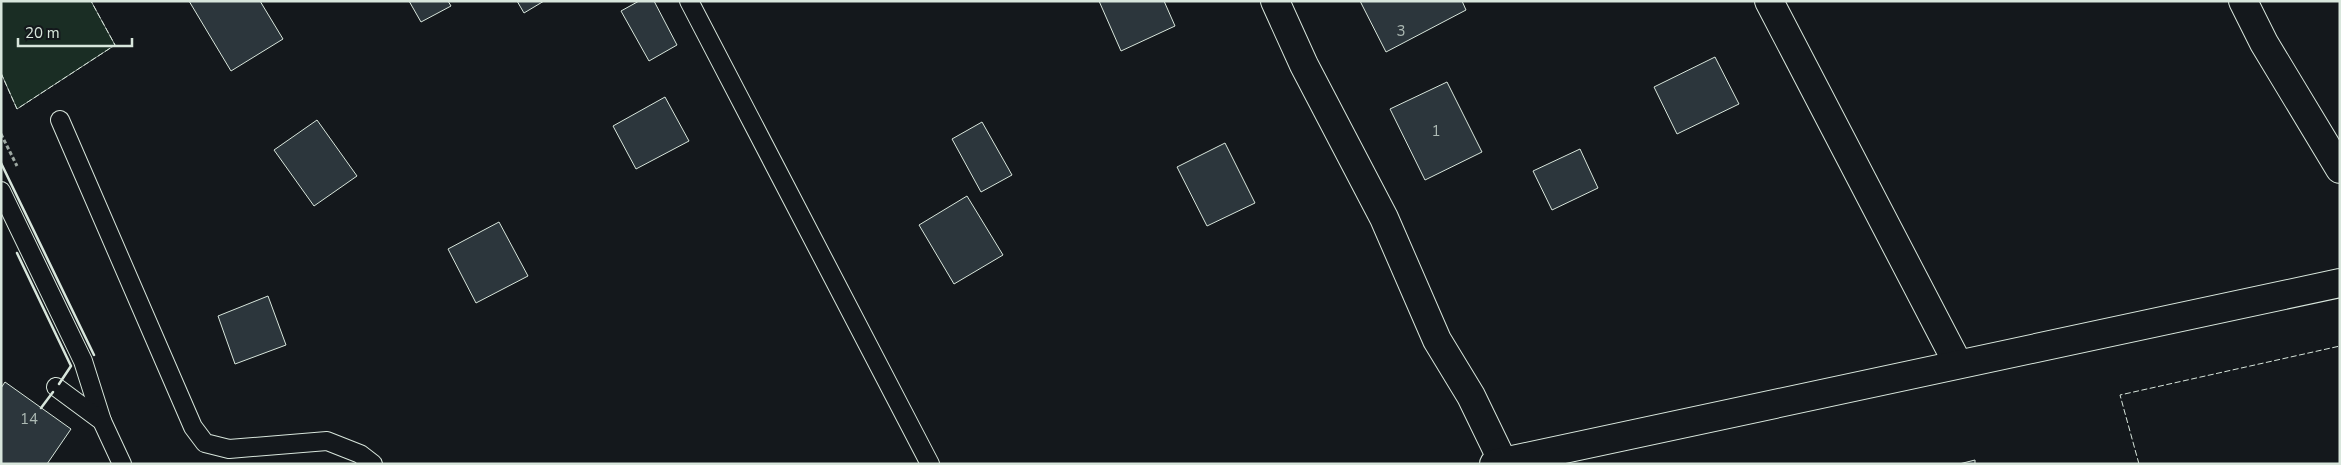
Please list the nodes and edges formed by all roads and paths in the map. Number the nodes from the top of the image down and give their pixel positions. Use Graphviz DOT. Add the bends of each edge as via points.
graph roads {
  1 [pos="689,1"];
  2 [pos="1275,1"];
  3 [pos="1769,1"];
  4 [pos="2243,1"];
  5 [pos="60,120"];
  6 [pos="2340,169"];
  7 [pos="1,191"];
  8 [pos="2340,283"];
  9 [pos="1958,364"];
  10 [pos="56,387"];
  11 [pos="102,421"];
  12 [pos="1499,463"];
  13 [pos="122,464"];
  14 [pos="373,464"];
  15 [pos="930,464"];
  1 -- 15 [label="lane"];
  2 -- 12 [label="street" via="1384,218 1438,340 1471,396"];
  3 -- 9 [label="street"];
  4 -- 6 [label="street" via="2264,43"];
  5 -- 14 [label="lane" via="193,426 205,443 229,449 327,441 360,454"];
  7 -- 11 [label="lane" via="83,361"];
  8 -- 9 [label="street"];
  9 -- 12 [label="street"];
  10 -- 11 [label="lane"];
  11 -- 13 [label="lane"];
}
